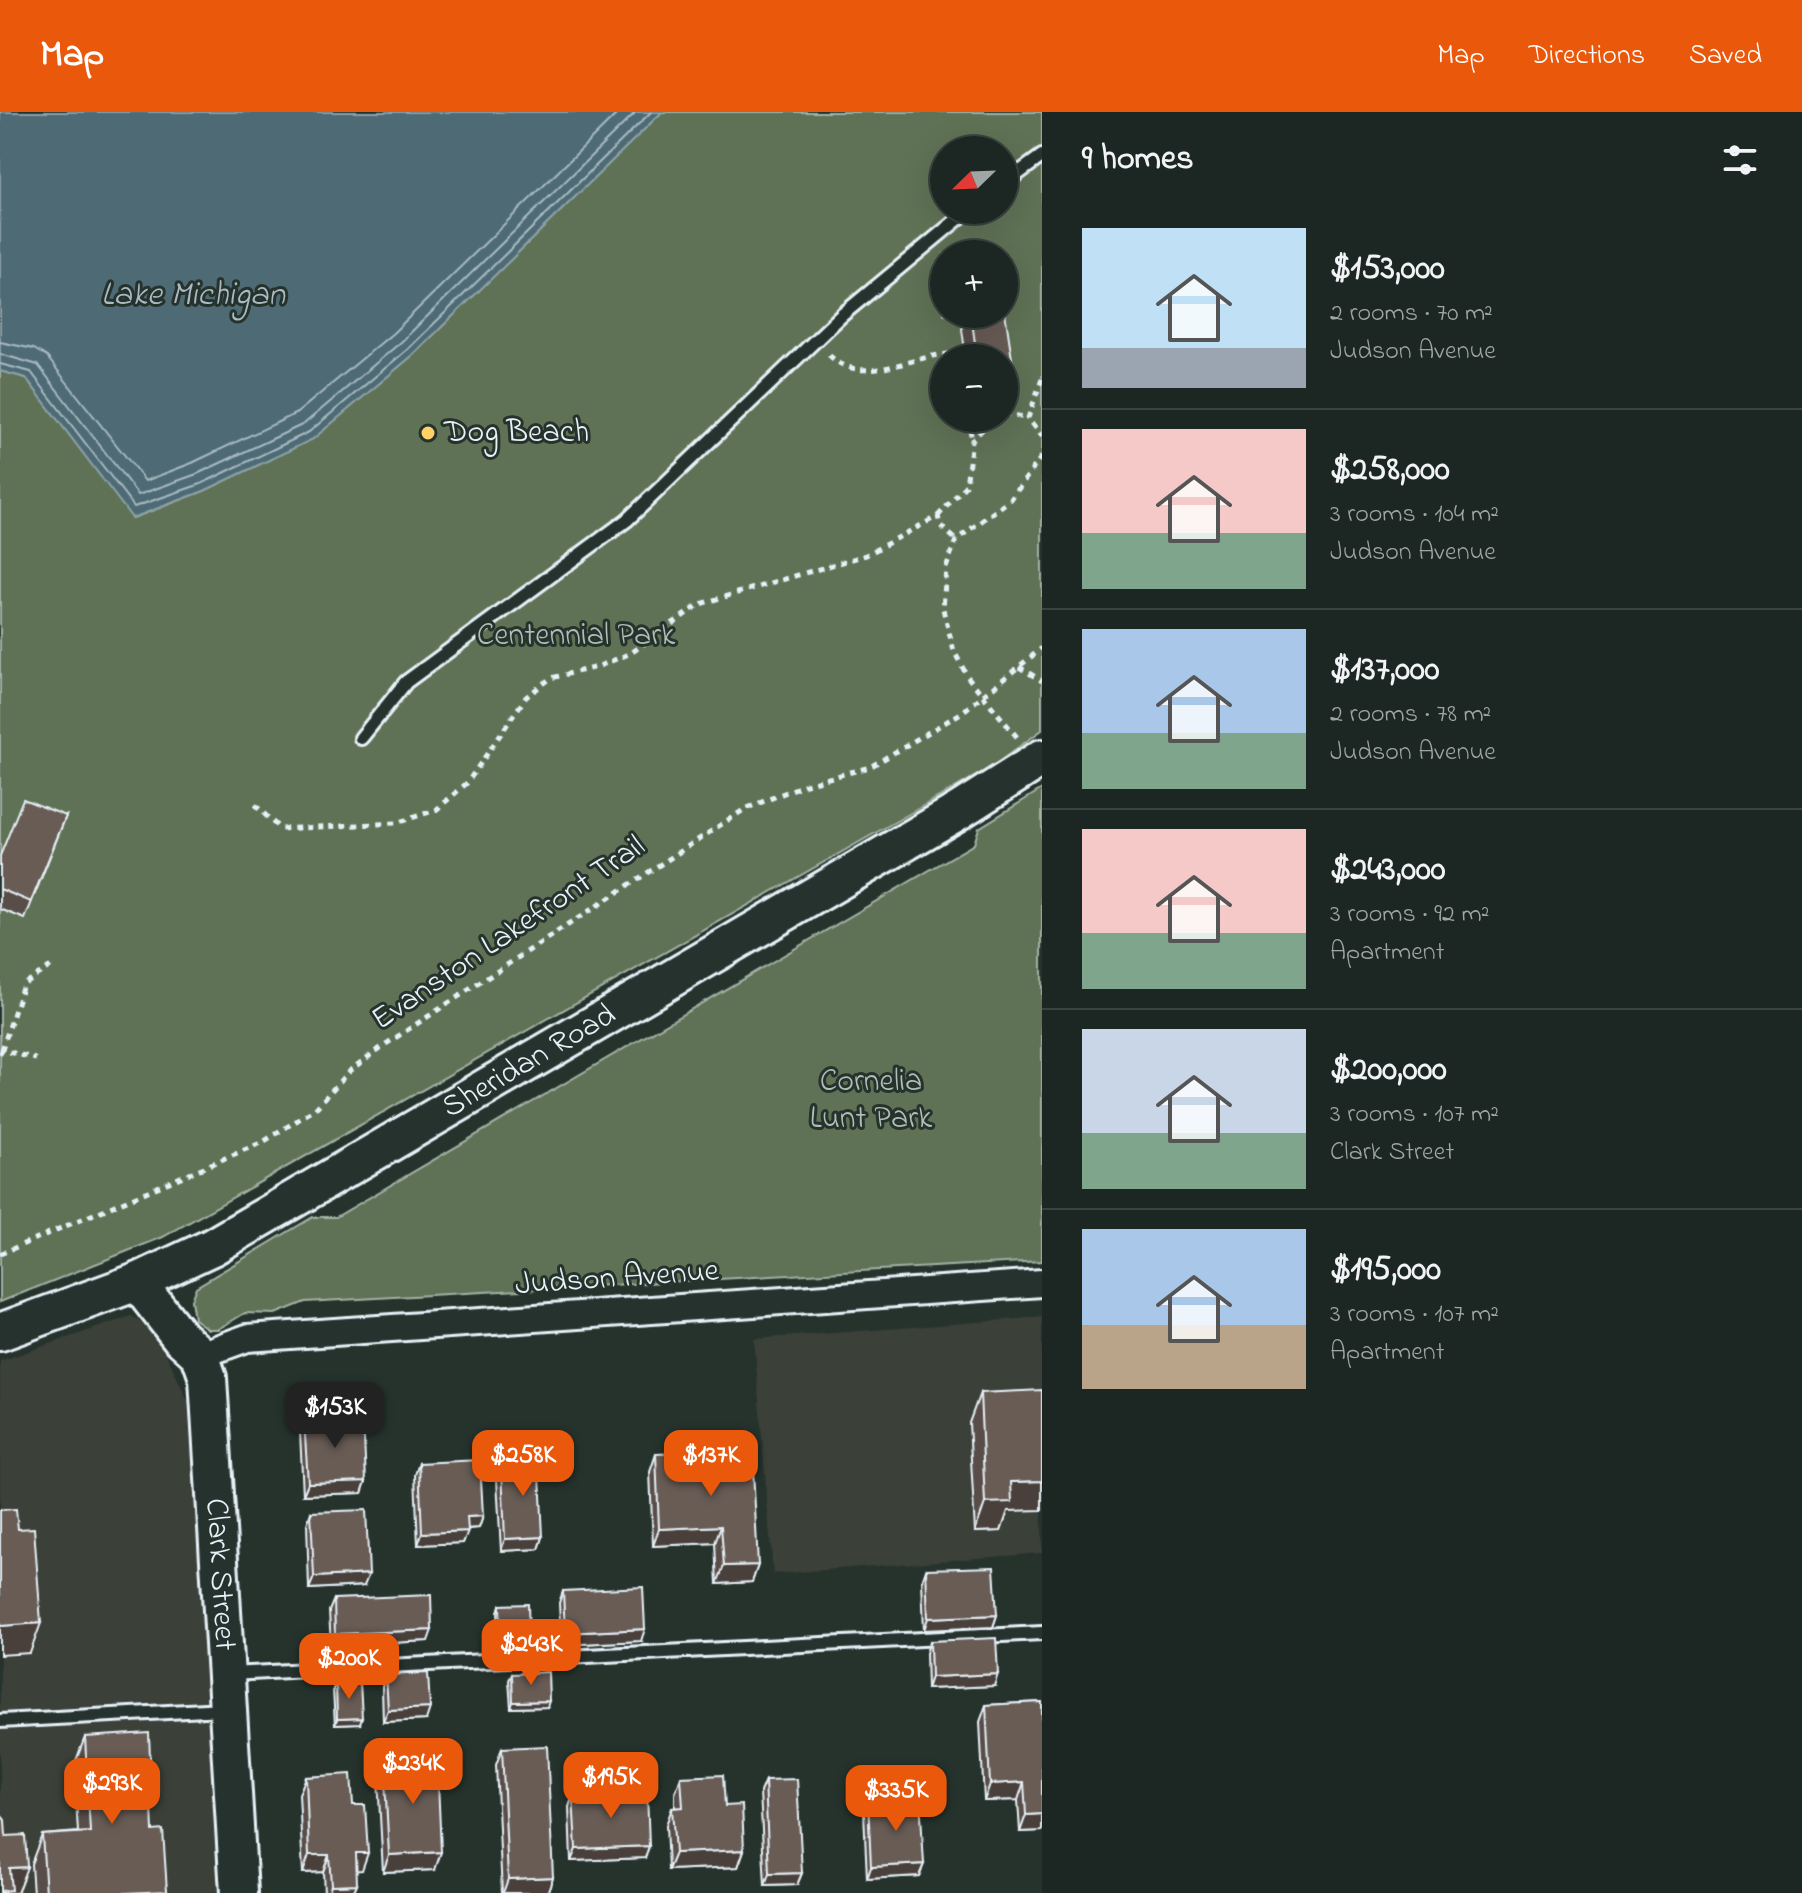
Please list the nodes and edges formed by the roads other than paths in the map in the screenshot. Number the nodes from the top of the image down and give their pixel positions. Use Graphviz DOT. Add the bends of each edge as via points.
graph roads {
  1 [pos="1042,156"];
  2 [pos="1018,174"];
  3 [pos="953,224"];
  4 [pos="361,738"];
  5 [pos="1032,751"];
  6 [pos="137,1282"];
  7 [pos="1042,1283"];
  8 [pos="0,1332"];
  9 [pos="200,1355"];
  10 [pos="1042,1633"];
  11 [pos="227,1691"];
  12 [pos="0,1721"];
  13 [pos="239,1893"];
  1 -- 2 [label="lane"];
  3 -- 4 [label="lane" via="815,341 627,520 406,682"];
  5 -- 6 [label="main road, Sheridan Road" via="932,827 212,1247"];
  6 -- 8 [label="main road, Sheridan Road"];
  6 -- 9 [label="main road"];
  7 -- 9 [label="street, Judson Avenue" via="247,1338"];
  9 -- 11 [label="main road, Clark Street" via="209,1388"];
  10 -- 11 [label="lane"];
  11 -- 12 [label="lane"];
  11 -- 13 [label="main road, Clark Street"];
}
